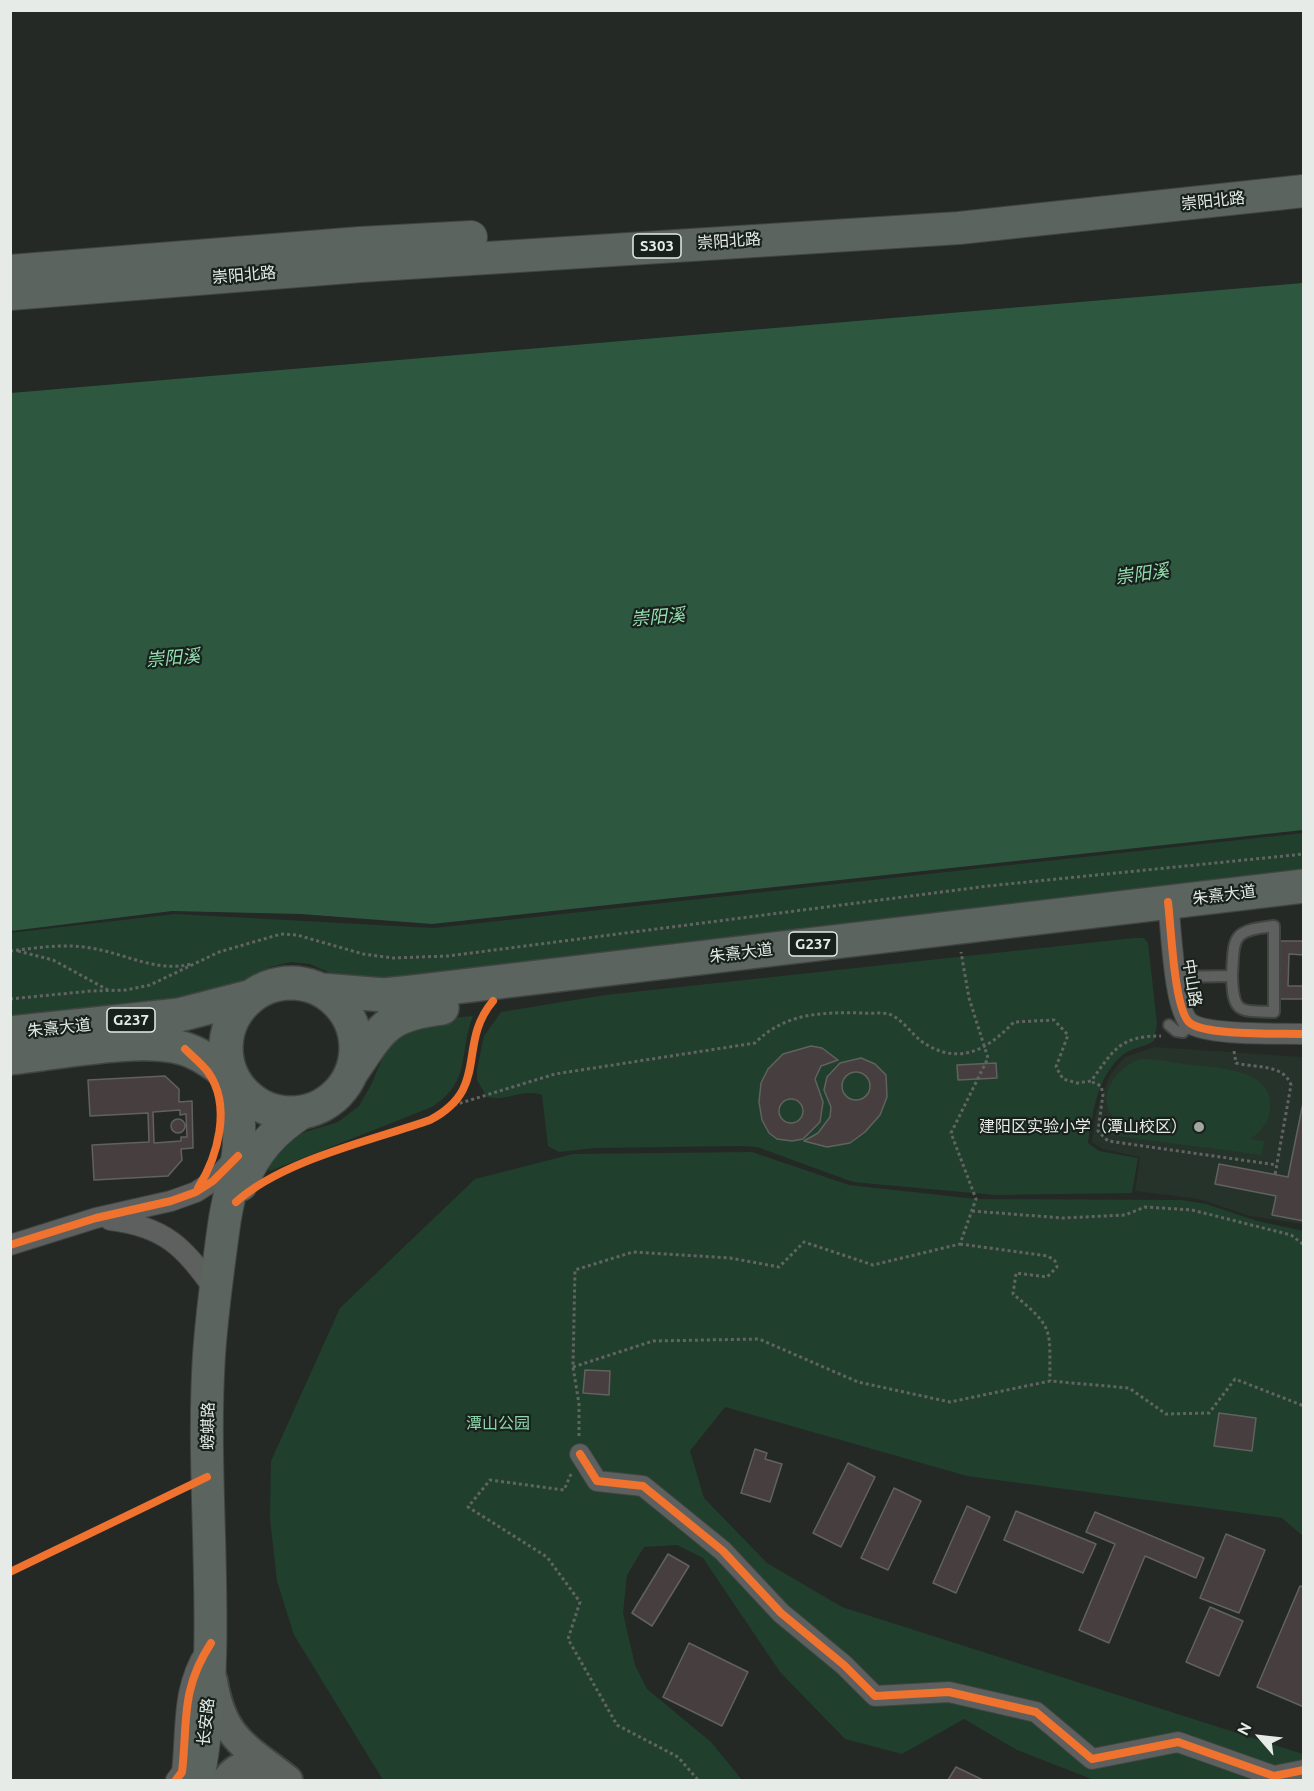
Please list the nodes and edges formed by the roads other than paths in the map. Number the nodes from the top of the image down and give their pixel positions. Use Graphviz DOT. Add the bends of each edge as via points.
graph roads {
  1 [pos="1304,177"];
  2 [pos="1304,191"];
  3 [pos="10,271"];
  4 [pos="10,294"];
  5 [pos="1304,886"];
  6 [pos="1304,908"];
  7 [pos="1169,912"];
  8 [pos="1232,976"];
  9 [pos="1176,977"];
  10 [pos="322,990"];
  11 [pos="249,997"];
  12 [pos="10,1033"];
  13 [pos="1304,1034"];
  14 [pos="10,1058"];
  15 [pos="351,1073"];
  16 [pos="233,1079"];
  17 [pos="303,1112"];
  18 [pos="238,1156"];
  19 [pos="96,1218"];
  20 [pos="227,1225"];
  21 [pos="10,1245"];
  22 [pos="215,1291"];
  23 [pos="580,1455"];
  24 [pos="215,1663"];
  25 [pos="247,1761"];
  26 [pos="1304,1770"];
  27 [pos="176,1780"];
  28 [pos="199,1780"];
  29 [pos="304,1780"];
  1 -- 3 [label="main road, 崇阳北路 / S303" via="954,212 360,243"];
  2 -- 4 [label="main road, 崇阳北路 / S303" via="959,228 385,264"];
  5 -- 7 [label="highway, 朱熹大道 / G237"];
  6 -- 7 [label="highway, 朱熹大道 / G237"];
  7 -- 9 [label="street, 中山路"];
  7 -- 10 [label="highway, 朱熹大道 / G237" via="412,992"];
  7 -- 15 [label="highway, 朱熹大道 / G237" via="959,944 412,1011 385,1028"];
  8 -- 8 [label="lane" via="1236,1006 1243,1011 1274,1012 1274,926 1241,933 1233,949"];
  8 -- 9 [label="lane"];
  9 -- 13 [label="street, 中山路" via="1173,1025"];
  10 -- 11 [label="highway, G237" via="304,983 285,982"];
  10 -- 15 [label="highway, G237" via="338,1002 352,1026 356,1054"];
  11 -- 12 [label="highway, 朱熹大道 / G237" via="179,1015"];
  11 -- 16 [label="highway, G237" via="235,1013 227,1033 225,1055"];
  14 -- 16 [label="highway, 朱熹大道 / G237" via="164,1044 200,1056"];
  15 -- 17 [label="highway, G237" via="332,1099"];
  16 -- 17 [label="highway, G237" via="244,1094 264,1107 287,1113"];
  16 -- 18 [label="main road" via="240,1133"];
  17 -- 20 [label="main road" via="279,1127 258,1149"];
  18 -- 19 [label="street" via="196,1192"];
  18 -- 20 [label="main road"];
  19 -- 21 [label="street"];
  19 -- 22 [label="street" via="134,1223 160,1233 193,1259"];
  20 -- 22 [label="main road, 螃蜞路"];
  20 -- 24 [label="main road" via="215,1435"];
  22 -- 24 [label="main road, 螃蜞路" via="209,1357 206,1500"];
  23 -- 26 [label="street" via="597,1481 643,1486 723,1551 781,1613 875,1696 949,1692 1036,1712 1092,1759 1178,1742 1274,1776"];
  24 -- 25 [label="main road, 长安路"];
  24 -- 25 [label="main road, 螃蜞路" via="238,1723"];
  24 -- 27 [label="street" via="196,1667 186,1702 183,1768"];
  24 -- 28 [label="main road, 长安路"];
  25 -- 28 [label="main road" via="206,1769"];
  25 -- 29 [label="main road, 螃蜞路"];
}
